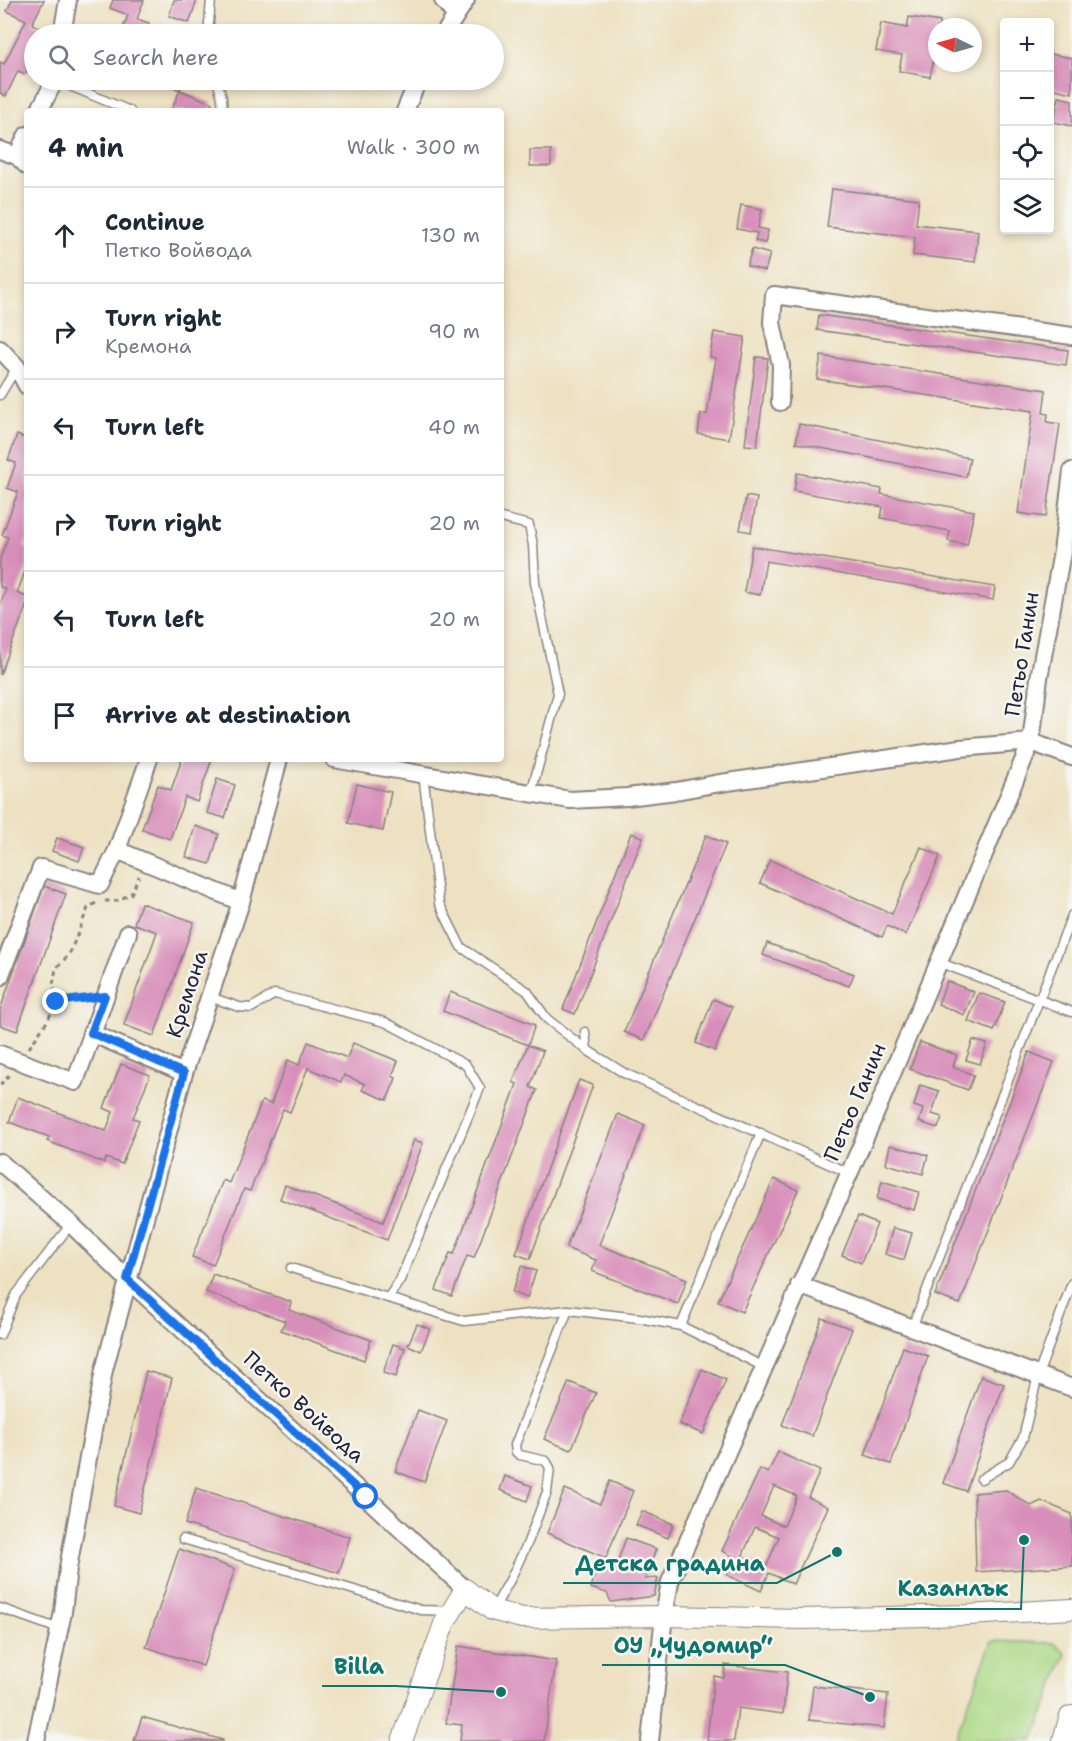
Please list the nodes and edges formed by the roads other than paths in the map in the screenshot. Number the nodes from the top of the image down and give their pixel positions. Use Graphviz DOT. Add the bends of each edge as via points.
graph roads {
  1 [pos="68,0"];
  2 [pos="211,0"];
  3 [pos="443,0"];
  4 [pos="466,0"];
  5 [pos="455,15"];
  6 [pos="64,24"];
  7 [pos="209,24"];
  8 [pos="450,24"];
  9 [pos="51,90"];
  10 [pos="80,90"];
  11 [pos="220,90"];
  12 [pos="414,90"];
  13 [pos="41,108"];
  14 [pos="123,108"];
  15 [pos="223,108"];
  16 [pos="406,108"];
  17 [pos="0,150"];
  18 [pos="22,161"];
  19 [pos="1072,336"];
  20 [pos="0,349"];
  21 [pos="17,367"];
  22 [pos="24,380"];
  23 [pos="0,395"];
  24 [pos="780,402"];
  25 [pos="1072,471"];
  26 [pos="504,519"];
  27 [pos="1031,742"];
  28 [pos="1072,757"];
  29 [pos="148,762"];
  30 [pos="278,762"];
  31 [pos="352,762"];
  32 [pos="423,774"];
  33 [pos="531,793"];
  34 [pos="117,850"];
  35 [pos="241,902"];
  36 [pos="1072,915"];
  37 [pos="128,933"];
  38 [pos="938,962"];
  39 [pos="0,977"];
  40 [pos="210,997"];
  41 [pos="1039,1000"];
  42 [pos="1072,1012"];
  43 [pos="585,1032"];
  44 [pos="91,1033"];
  45 [pos="587,1050"];
  46 [pos="0,1054"];
  47 [pos="184,1073"];
  48 [pos="761,1133"];
  49 [pos="0,1162"];
  50 [pos="849,1173"];
  51 [pos="71,1224"];
  52 [pos="291,1269"];
  53 [pos="127,1279"];
  54 [pos="1072,1283"];
  55 [pos="800,1285"];
  56 [pos="388,1298"];
  57 [pos="568,1310"];
  58 [pos="681,1326"];
  59 [pos="912,1328"];
  60 [pos="0,1335"];
  61 [pos="764,1367"];
  62 [pos="1038,1375"];
  63 [pos="1072,1388"];
  64 [pos="981,1479"];
  65 [pos="183,1539"];
  66 [pos="465,1589"];
  67 [pos="0,1608"];
  68 [pos="1072,1609"];
  69 [pos="492,1610"];
  70 [pos="452,1611"];
  71 [pos="664,1617"];
  72 [pos="59,1629"];
  73 [pos="1072,1719"];
  74 [pos="36,1741"];
  75 [pos="402,1741"];
  76 [pos="650,1741"];
  77 [pos="1066,1741"];
  1 -- 6 [label="street"];
  2 -- 7 [label="lane"];
  3 -- 5 [label="street"];
  4 -- 5 [label="street"];
  5 -- 8 [label="street"];
  9 -- 13 [label="street"];
  10 -- 14 [label="lane"];
  11 -- 15 [label="lane"];
  12 -- 16 [label="street"];
  17 -- 18 [label="street"];
  19 -- 24 [label="street" via="774,295 772,323 781,365"];
  20 -- 21 [label="street"];
  21 -- 22 [label="street"];
  21 -- 23 [label="lane"];
  25 -- 27 [label="street, Петьо Ганин"];
  26 -- 33 [label="lane" via="529,525 535,583 558,694"];
  27 -- 28 [label="street"];
  27 -- 33 [label="street" via="960,748 627,797 570,800"];
  27 -- 38 [label="street, Петьо Ганин"];
  29 -- 34 [label="street"];
  30 -- 35 [label="street, Кремона"];
  31 -- 32 [label="street"];
  32 -- 33 [label="street"];
  32 -- 45 [label="lane" via="439,903 461,947 527,991 547,1019"];
  34 -- 35 [label="street"];
  34 -- 39 [label="street" via="100,893 41,868"];
  35 -- 40 [label="street, Кремона"];
  36 -- 41 [label="lane"];
  37 -- 44 [label="street"];
  38 -- 41 [label="lane"];
  38 -- 50 [label="street, Петьо Ганин"];
  40 -- 47 [label="street, Кремона"];
  40 -- 56 [label="lane" via="251,1008 275,994 385,1022 466,1065 480,1088 400,1280"];
  41 -- 42 [label="lane"];
  41 -- 59 [label="lane"];
  43 -- 45 [label="lane"];
  44 -- 46 [label="street" via="75,1082"];
  44 -- 47 [label="street"];
  45 -- 48 [label="lane" via="624,1073"];
  47 -- 53 [label="street, Кремона"];
  48 -- 50 [label="lane"];
  48 -- 58 [label="lane"];
  49 -- 51 [label="street, Петко Войвода"];
  50 -- 55 [label="street, Петьо Ганин"];
  51 -- 53 [label="street, Петко Войвода"];
  51 -- 60 [label="lane" via="16,1295"];
  52 -- 56 [label="lane"];
  53 -- 66 [label="street, Петко Войвода"];
  53 -- 72 [label="street, Кремона" via="104,1370"];
  54 -- 62 [label="lane"];
  55 -- 59 [label="street"];
  55 -- 61 [label="street, Петьо Ганин"];
  56 -- 57 [label="lane" via="464,1322"];
  57 -- 58 [label="lane"];
  57 -- 69 [label="lane" via="515,1445 520,1455 546,1461 550,1468 547,1492 528,1542"];
  58 -- 61 [label="lane"];
  59 -- 62 [label="street"];
  61 -- 71 [label="street, Петьо Ганин" via="670,1582"];
  62 -- 63 [label="street"];
  62 -- 64 [label="lane" via="1023,1438 1009,1462"];
  65 -- 70 [label="lane" via="421,1610"];
  66 -- 69 [label="street, Петко Войвода"];
  66 -- 70 [label="street"];
  67 -- 72 [label="lane"];
  68 -- 71 [label="street, Петко Войвода" via="802,1619"];
  69 -- 71 [label="street, Петко Войвода" via="522,1618"];
  70 -- 75 [label="street"];
  71 -- 76 [label="street, Петьо Ганин"];
  72 -- 74 [label="street, Кремона"];
  73 -- 77 [label="main road"];
}
